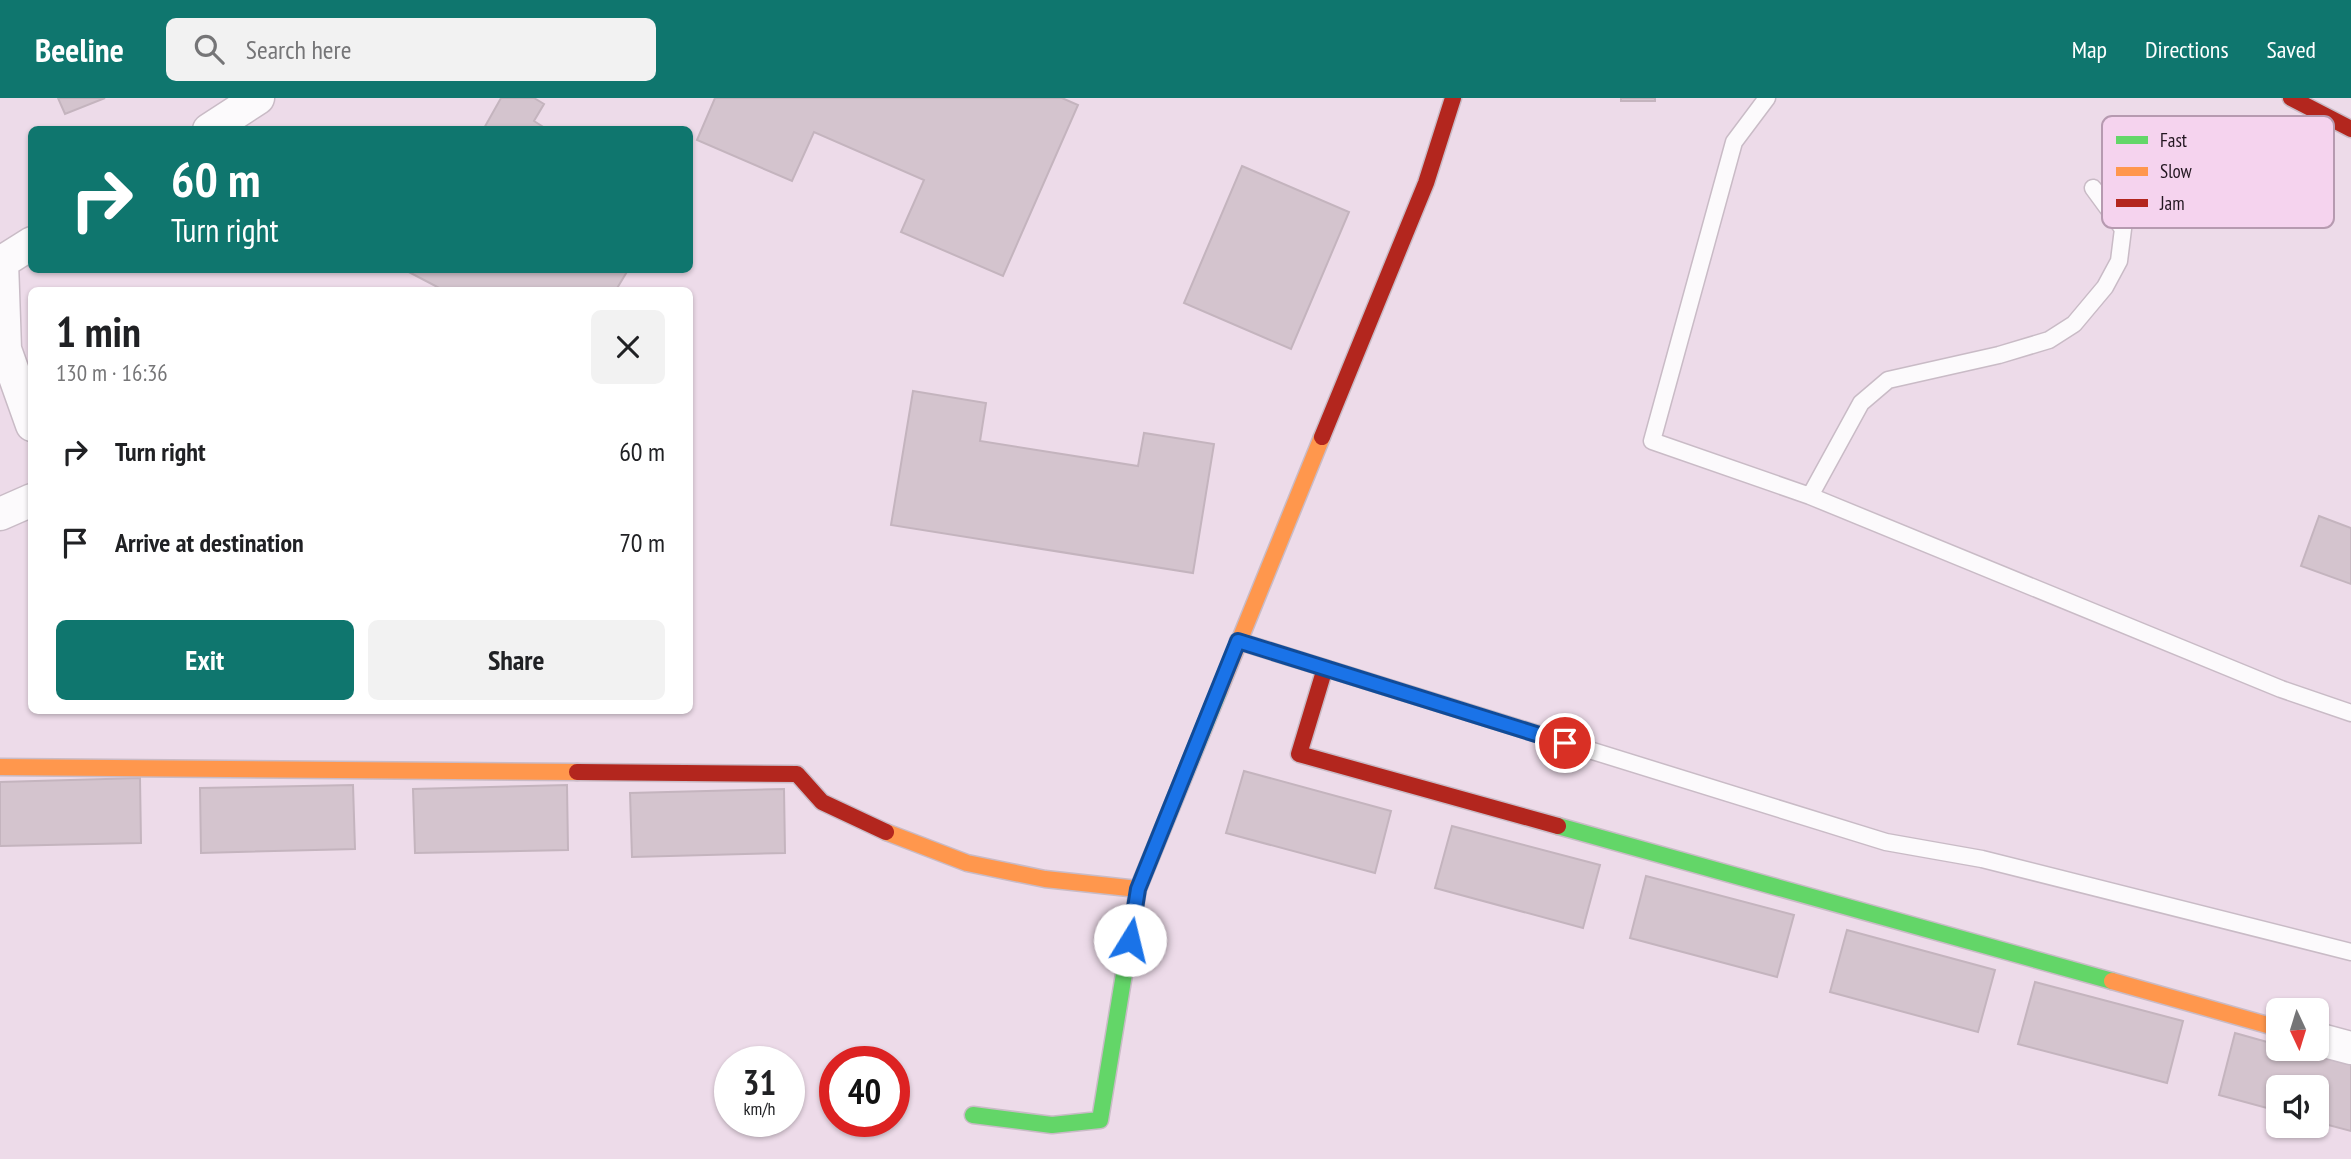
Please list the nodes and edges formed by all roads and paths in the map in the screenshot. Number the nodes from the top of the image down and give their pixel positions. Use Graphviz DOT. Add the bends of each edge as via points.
graph roads {
  1 [pos="258,98"];
  2 [pos="1453,98"];
  3 [pos="1767,98"];
  4 [pos="2291,98"];
  5 [pos="2326,116"];
  6 [pos="2334,120"];
  7 [pos="215,126"];
  8 [pos="2351,129"];
  9 [pos="2093,188"];
  10 [pos="2102,200"];
  11 [pos="2122,228"];
  12 [pos="28,245"];
  13 [pos="1,260"];
  14 [pos="28,414"];
  15 [pos="1810,496"];
  16 [pos="28,502"];
  17 [pos="0,514"];
  18 [pos="1238,641"];
  19 [pos="1325,668"];
  20 [pos="2351,713"];
  21 [pos="0,767"];
  22 [pos="1138,889"];
  23 [pos="2351,952"];
  24 [pos="2266,1025"];
  25 [pos="2329,1042"];
  26 [pos="2351,1048"];
  27 [pos="973,1115"];
  1 -- 7 [label="street"];
  2 -- 18 [label="main road" via="1426,183"];
  3 -- 15 [label="lane" via="1734,142 1651,441"];
  4 -- 5 [label="main road"];
  6 -- 8 [label="main road"];
  9 -- 10 [label="lane"];
  11 -- 15 [label="lane" via="2119,261 2105,287 2074,324 2049,340 1888,380 1861,403"];
  12 -- 13 [label="street"];
  13 -- 14 [label="street" via="5,349"];
  15 -- 20 [label="lane" via="2281,689"];
  16 -- 17 [label="street"];
  18 -- 19 [label="main road"];
  18 -- 22 [label="main road"];
  19 -- 23 [label="lane" via="1886,842 1982,859"];
  19 -- 24 [label="main road" via="1299,754"];
  21 -- 22 [label="main road" via="797,774 822,802 967,863 1045,879"];
  22 -- 27 [label="main road" via="1100,1120 1040,1126"];
  25 -- 26 [label="street"];
}
